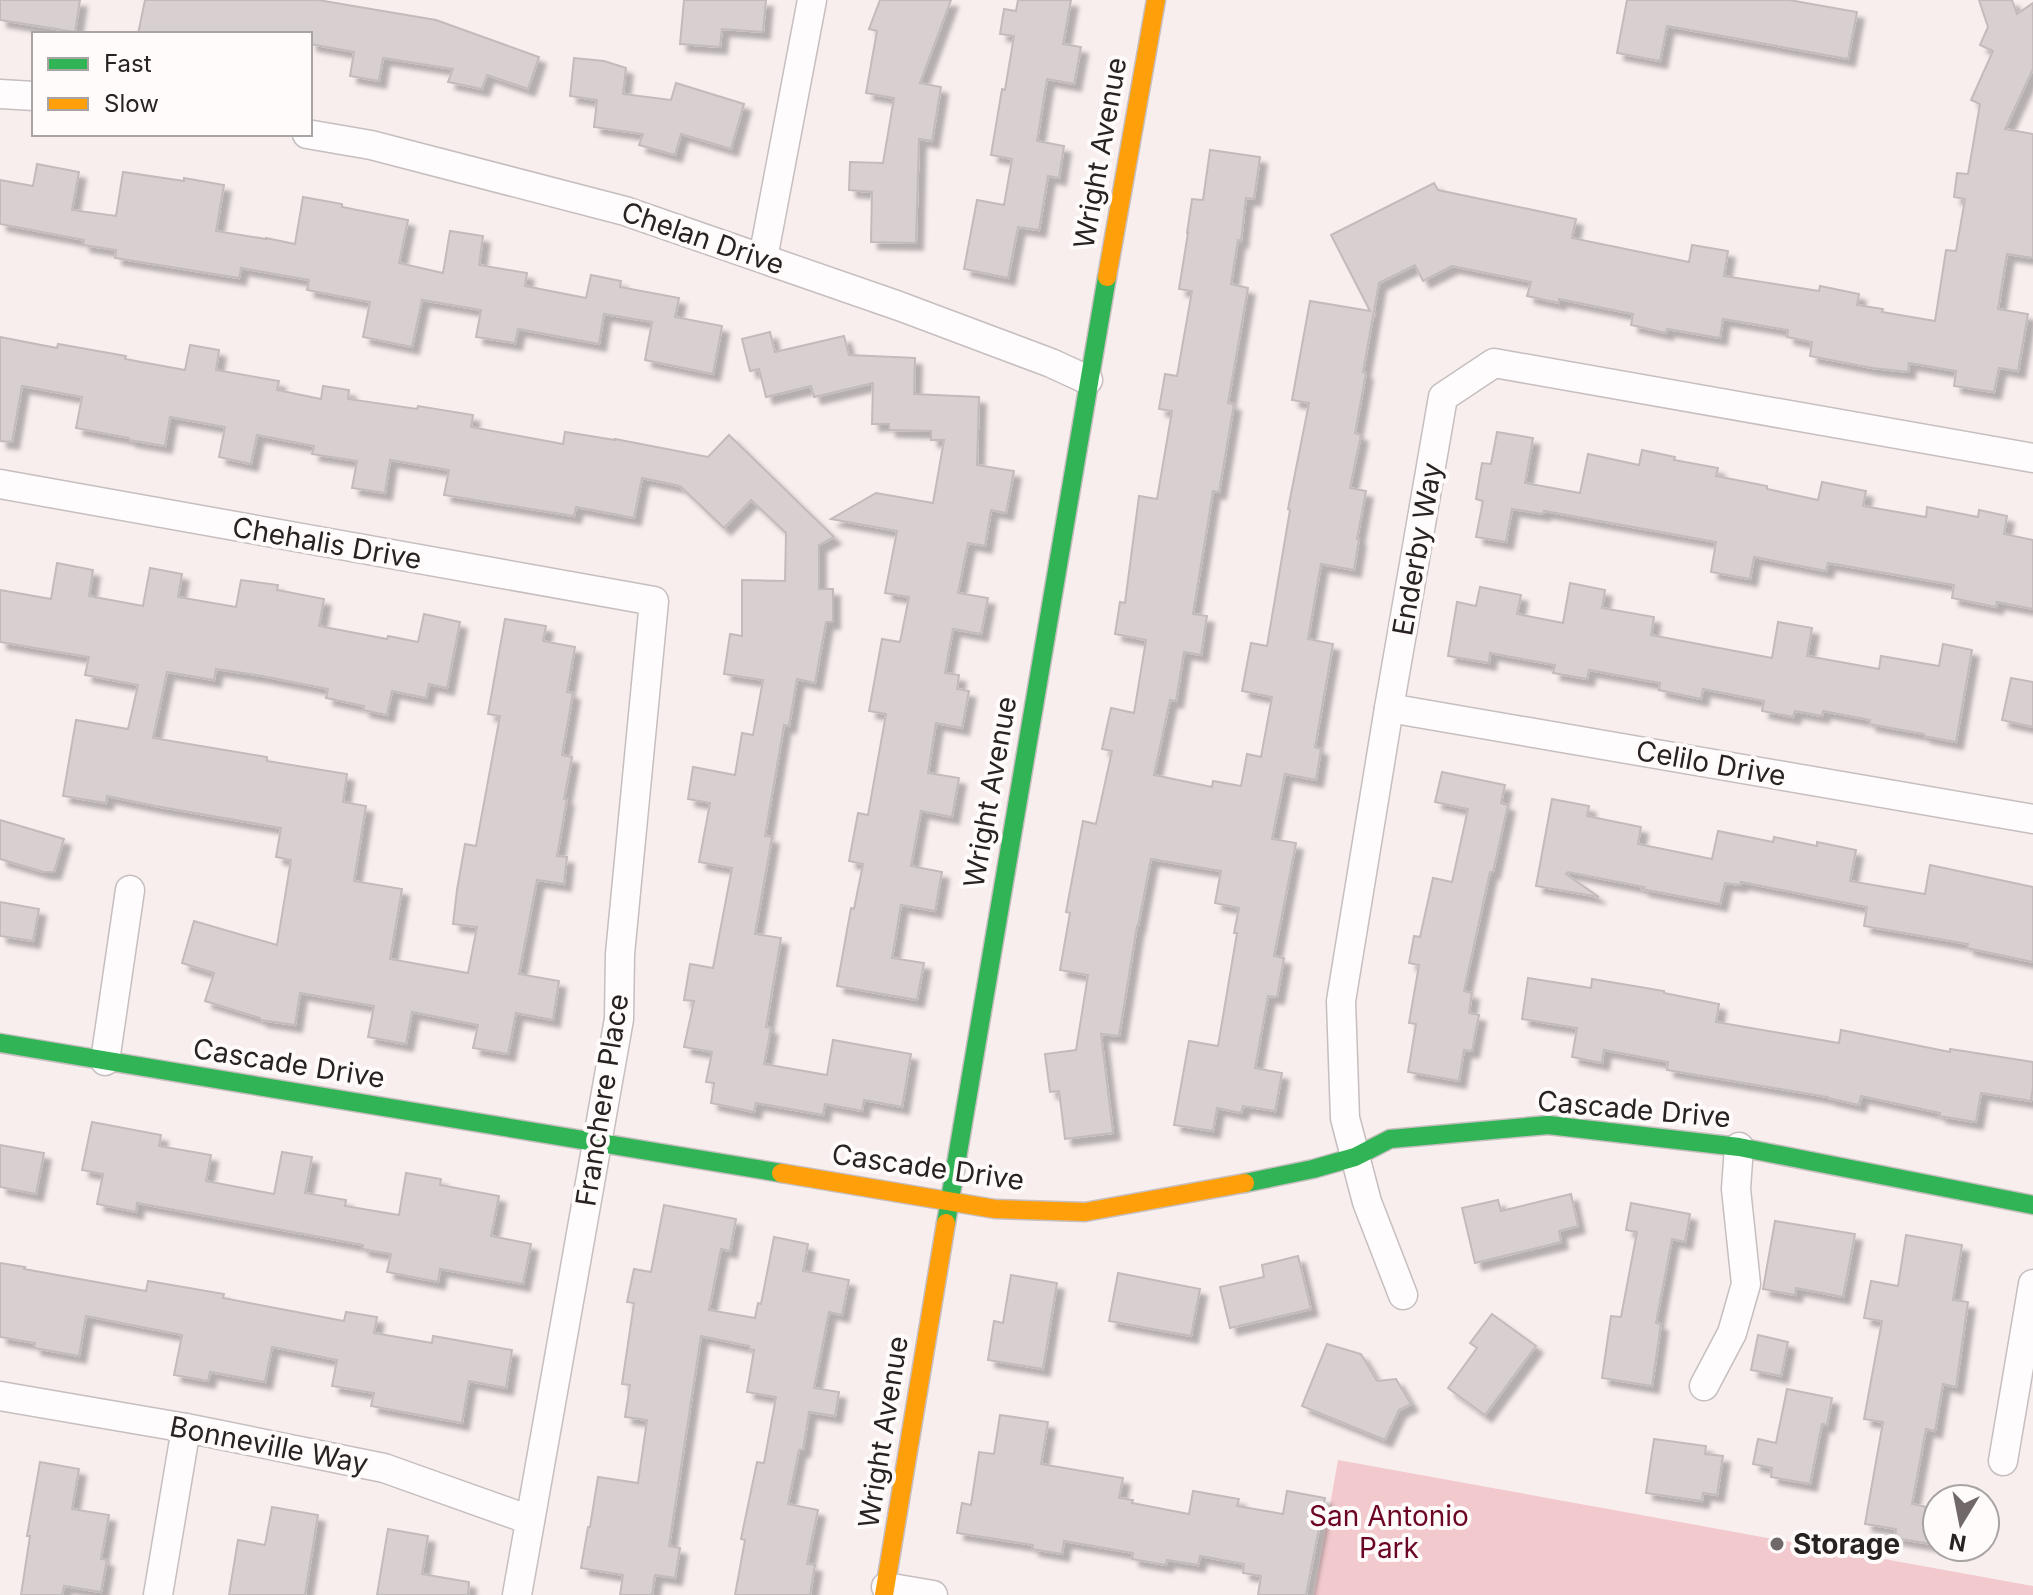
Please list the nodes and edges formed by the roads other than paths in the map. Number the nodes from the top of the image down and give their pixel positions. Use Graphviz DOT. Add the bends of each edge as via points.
graph roads {
  1 [pos="812,0"];
  2 [pos="1156,0"];
  3 [pos="0,94"];
  4 [pos="32,96"];
  5 [pos="312,135"];
  6 [pos="763,258"];
  7 [pos="1088,380"];
  8 [pos="2033,458"];
  9 [pos="0,484"];
  10 [pos="654,601"];
  11 [pos="1389,708"];
  12 [pos="2033,819"];
  13 [pos="130,890"];
  14 [pos="0,1043"];
  15 [pos="105,1061"];
  16 [pos="597,1142"];
  17 [pos="1739,1147"];
  18 [pos="1355,1157"];
  19 [pos="949,1202"];
  20 [pos="2033,1205"];
  21 [pos="2033,1284"];
  22 [pos="1403,1295"];
  23 [pos="1704,1386"];
  24 [pos="0,1396"];
  25 [pos="186,1428"];
  26 [pos="2003,1461"];
  27 [pos="530,1520"];
  28 [pos="885,1591"];
  29 [pos="158,1595"];
  30 [pos="517,1595"];
  31 [pos="933,1595"];
  1 -- 6 [label="street"];
  2 -- 7 [label="street, Wright Avenue"];
  3 -- 4 [label="street"];
  5 -- 6 [label="street, Chelan Drive" via="371,145 625,211"];
  6 -- 7 [label="street, Chelan Drive"];
  7 -- 19 [label="street, Wright Avenue"];
  8 -- 11 [label="street, Enderby Way" via="1494,363 1443,397"];
  9 -- 10 [label="street, Chehalis Drive"];
  10 -- 16 [label="street, Franchere Place" via="620,954 619,1019"];
  11 -- 12 [label="street, Celilo Drive"];
  11 -- 18 [label="street, Enderby Way" via="1341,1001 1345,1118"];
  13 -- 15 [label="street"];
  14 -- 15 [label="street, Cascade Drive"];
  15 -- 16 [label="street, Cascade Drive"];
  16 -- 19 [label="street, Cascade Drive"];
  16 -- 27 [label="street, Franchere Place"];
  17 -- 18 [label="street, Cascade Drive" via="1548,1125 1390,1139"];
  17 -- 20 [label="street, Cascade Drive"];
  17 -- 23 [label="street" via="1736,1189 1746,1284 1732,1333"];
  18 -- 19 [label="street, Cascade Drive" via="1085,1212"];
  18 -- 22 [label="street, Enderby Way"];
  19 -- 28 [label="street, Wright Avenue"];
  21 -- 26 [label="street"];
  24 -- 25 [label="street, Bonneville Way"];
  25 -- 27 [label="street, Bonneville Way" via="384,1468"];
  25 -- 29 [label="street"];
  27 -- 30 [label="street, Franchere Place"];
  28 -- 31 [label="street"];
}
